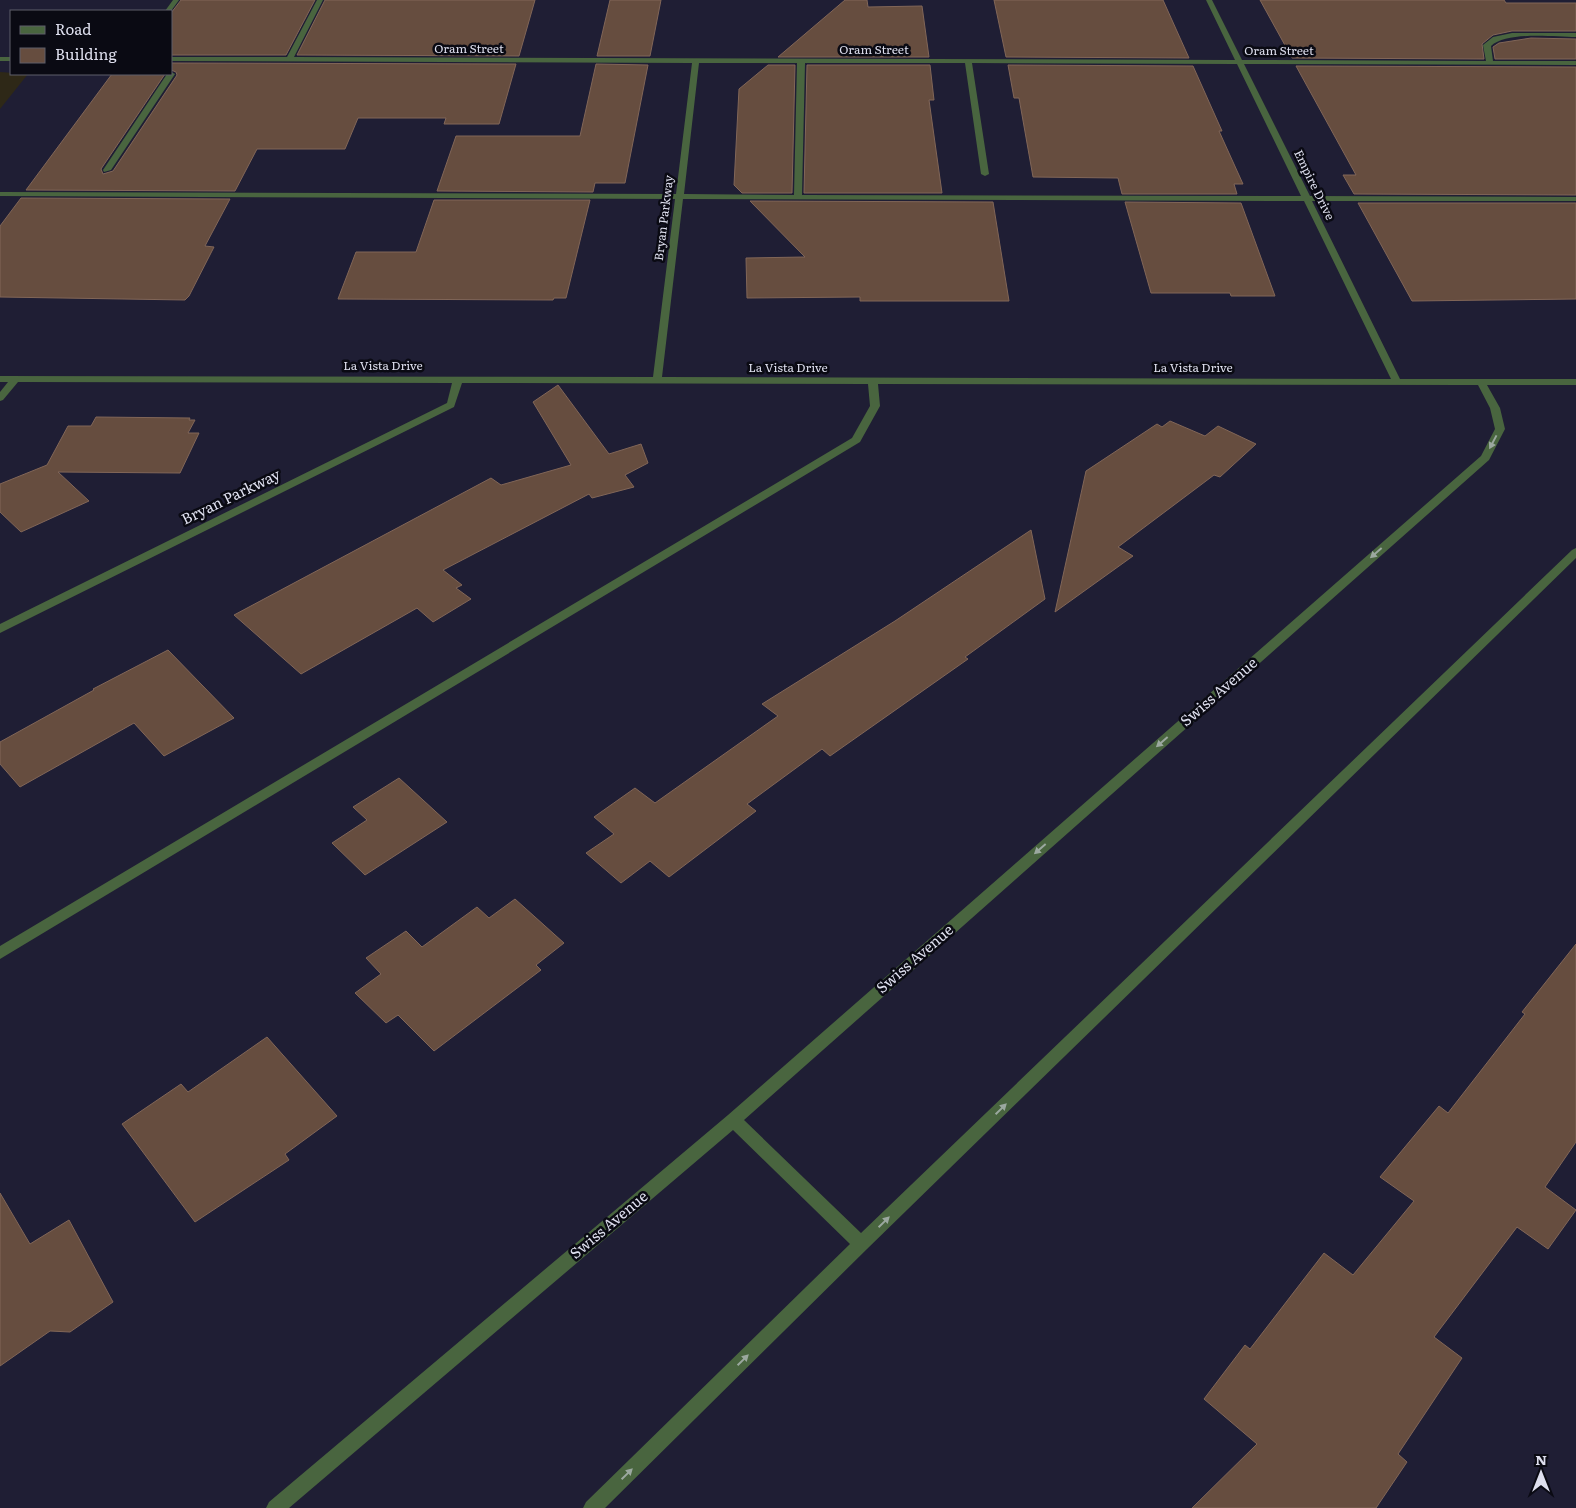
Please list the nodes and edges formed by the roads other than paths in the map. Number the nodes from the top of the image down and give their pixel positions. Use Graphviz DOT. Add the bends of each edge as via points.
graph roads {
  1 [pos="320,0"];
  2 [pos="1209,0"];
  3 [pos="1576,35"];
  4 [pos="172,60"];
  5 [pos="181,60"];
  6 [pos="289,60"];
  7 [pos="696,60"];
  8 [pos="801,60"];
  9 [pos="968,61"];
  10 [pos="1240,62"];
  11 [pos="1490,63"];
  12 [pos="1576,63"];
  13 [pos="172,73"];
  14 [pos="170,75"];
  15 [pos="107,170"];
  16 [pos="985,174"];
  17 [pos="0,194"];
  18 [pos="679,198"];
  19 [pos="798,198"];
  20 [pos="1305,198"];
  21 [pos="1576,199"];
  22 [pos="0,379"];
  23 [pos="15,379"];
  24 [pos="458,379"];
  25 [pos="657,380"];
  26 [pos="873,380"];
  27 [pos="1397,382"];
  28 [pos="1481,382"];
  29 [pos="1576,382"];
  30 [pos="0,398"];
  31 [pos="1576,552"];
  32 [pos="0,629"];
  33 [pos="0,953"];
  34 [pos="733,1120"];
  35 [pos="861,1244"];
  36 [pos="275,1508"];
  37 [pos="592,1508"];
  1 -- 6 [label="street"];
  2 -- 10 [label="street, Empire Drive"];
  3 -- 11 [label="street" via="1495,38 1487,46"];
  4 -- 5 [label="street, Oram Street"];
  5 -- 6 [label="street, Oram Street"];
  5 -- 13 [label="street"];
  6 -- 7 [label="street, Oram Street"];
  7 -- 8 [label="street, Oram Street"];
  7 -- 18 [label="street, Bryan Parkway"];
  8 -- 9 [label="street, Oram Street"];
  8 -- 19 [label="street"];
  9 -- 10 [label="street, Oram Street"];
  9 -- 16 [label="street"];
  10 -- 11 [label="street, Oram Street"];
  10 -- 20 [label="street, Empire Drive"];
  11 -- 12 [label="street, Oram Street"];
  14 -- 15 [label="street"];
  17 -- 18 [label="street"];
  18 -- 19 [label="street"];
  18 -- 25 [label="street, Bryan Parkway"];
  19 -- 20 [label="street"];
  20 -- 21 [label="street"];
  20 -- 27 [label="street, Empire Drive"];
  22 -- 23 [label="street, La Vista Drive"];
  23 -- 24 [label="street, La Vista Drive"];
  23 -- 30 [label="street"];
  24 -- 25 [label="street, La Vista Drive"];
  24 -- 32 [label="street, Bryan Parkway" via="451,405"];
  25 -- 26 [label="street, La Vista Drive"];
  26 -- 27 [label="street, La Vista Drive"];
  26 -- 33 [label="street" via="875,406 856,440"];
  27 -- 28 [label="street, La Vista Drive"];
  28 -- 29 [label="street, La Vista Drive"];
  28 -- 34 [label="street, Swiss Avenue, one-way" via="1495,408 1500,429 1485,458"];
  35 -- 31 [label="street, one-way"];
  34 -- 35 [label="street"];
  34 -- 36 [label="street, Swiss Avenue"];
  37 -- 35 [label="street, one-way"];
}
